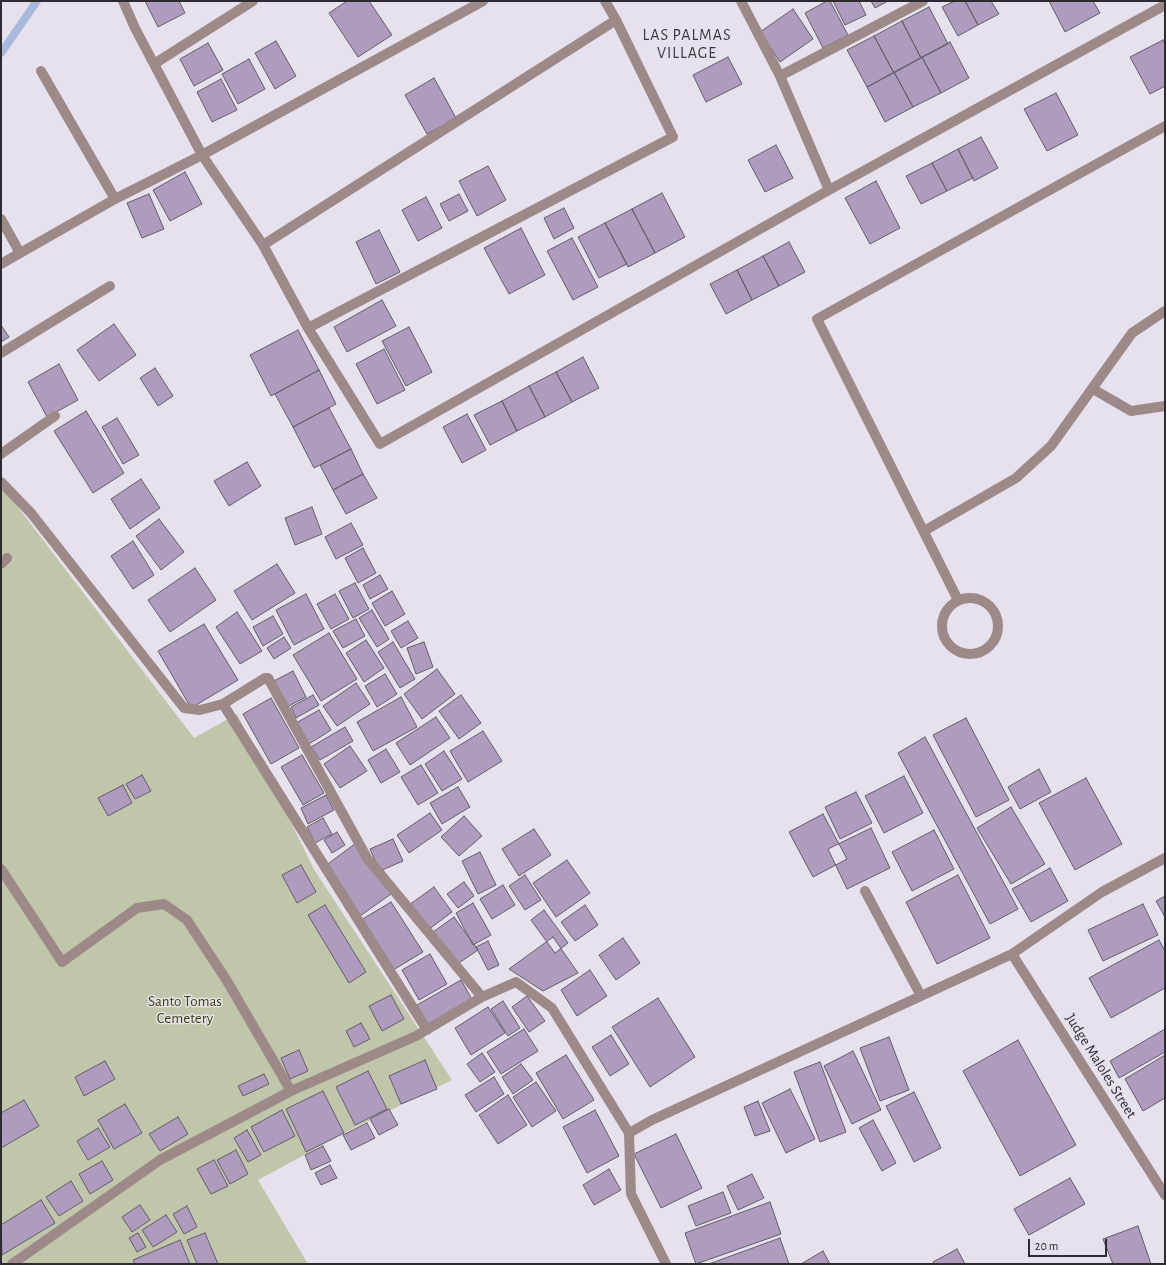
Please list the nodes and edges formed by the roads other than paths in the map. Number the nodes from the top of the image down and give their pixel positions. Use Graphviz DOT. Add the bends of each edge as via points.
graph roads {
  1 [pos="123,1"];
  2 [pos="253,1"];
  3 [pos="483,1"];
  4 [pos="605,1"];
  5 [pos="741,1"];
  6 [pos="923,1"];
  7 [pos="1165,5"];
  8 [pos="616,20"];
  9 [pos="154,64"];
  10 [pos="41,71"];
  11 [pos="780,76"];
  12 [pos="1165,126"];
  13 [pos="202,155"];
  14 [pos="829,190"];
  15 [pos="114,199"];
  16 [pos="1,219"];
  17 [pos="263,244"];
  18 [pos="20,253"];
  19 [pos="1,264"];
  20 [pos="110,286"];
  21 [pos="1165,311"];
  22 [pos="308,328"];
  23 [pos="1,353"];
  24 [pos="1093,389"];
  25 [pos="1165,406"];
  26 [pos="55,416"];
  27 [pos="1,454"];
  28 [pos="1,482"];
  29 [pos="924,531"];
  30 [pos="958,600"];
  31 [pos="223,704"];
  32 [pos="1165,858"];
  33 [pos="1,869"];
  34 [pos="865,891"];
  35 [pos="1012,954"];
  36 [pos="921,996"];
  37 [pos="482,997"];
  38 [pos="427,1030"];
  39 [pos="291,1091"];
  40 [pos="628,1133"];
  41 [pos="1165,1195"];
  42 [pos="12,1264"];
  43 [pos="666,1264"];
  1 -- 9 [label="street" via="134,28"];
  2 -- 9 [label="street"];
  3 -- 13 [label="street"];
  4 -- 8 [label="street"];
  5 -- 11 [label="street"];
  6 -- 11 [label="street"];
  7 -- 14 [label="street"];
  8 -- 17 [label="street"];
  8 -- 22 [label="street" via="673,137"];
  9 -- 13 [label="street"];
  10 -- 15 [label="street"];
  11 -- 14 [label="street"];
  12 -- 29 [label="street" via="817,319"];
  13 -- 15 [label="street"];
  13 -- 17 [label="street"];
  14 -- 22 [label="street" via="380,444"];
  15 -- 18 [label="street"];
  16 -- 18 [label="street"];
  17 -- 22 [label="street"];
  18 -- 19 [label="street"];
  20 -- 23 [label="street"];
  21 -- 24 [label="street" via="1132,333"];
  24 -- 25 [label="street" via="1131,411"];
  24 -- 29 [label="street" via="1051,446 1016,478"];
  26 -- 27 [label="street"];
  28 -- 31 [label="street" via="31,513 184,708 200,710"];
  29 -- 30 [label="street"];
  30 -- 30 [label="street" via="967,597 977,598 993,608 997,617 996,636 991,645 983,651 966,654 957,651 944,638 942,620 950,605"];
  31 -- 37 [label="street" via="268,678 366,858"];
  31 -- 38 [label="street"];
  32 -- 35 [label="street" via="1102,892"];
  33 -- 39 [label="street" via="62,962 137,908 164,904 187,920 227,981"];
  34 -- 36 [label="street"];
  35 -- 36 [label="street"];
  35 -- 41 [label="street, Judge Maloles Street"];
  36 -- 40 [label="street"];
  37 -- 38 [label="street"];
  37 -- 40 [label="street" via="516,982 552,1008"];
  38 -- 39 [label="street"];
  39 -- 42 [label="street" via="160,1160"];
  40 -- 43 [label="street" via="631,1194"];
}
